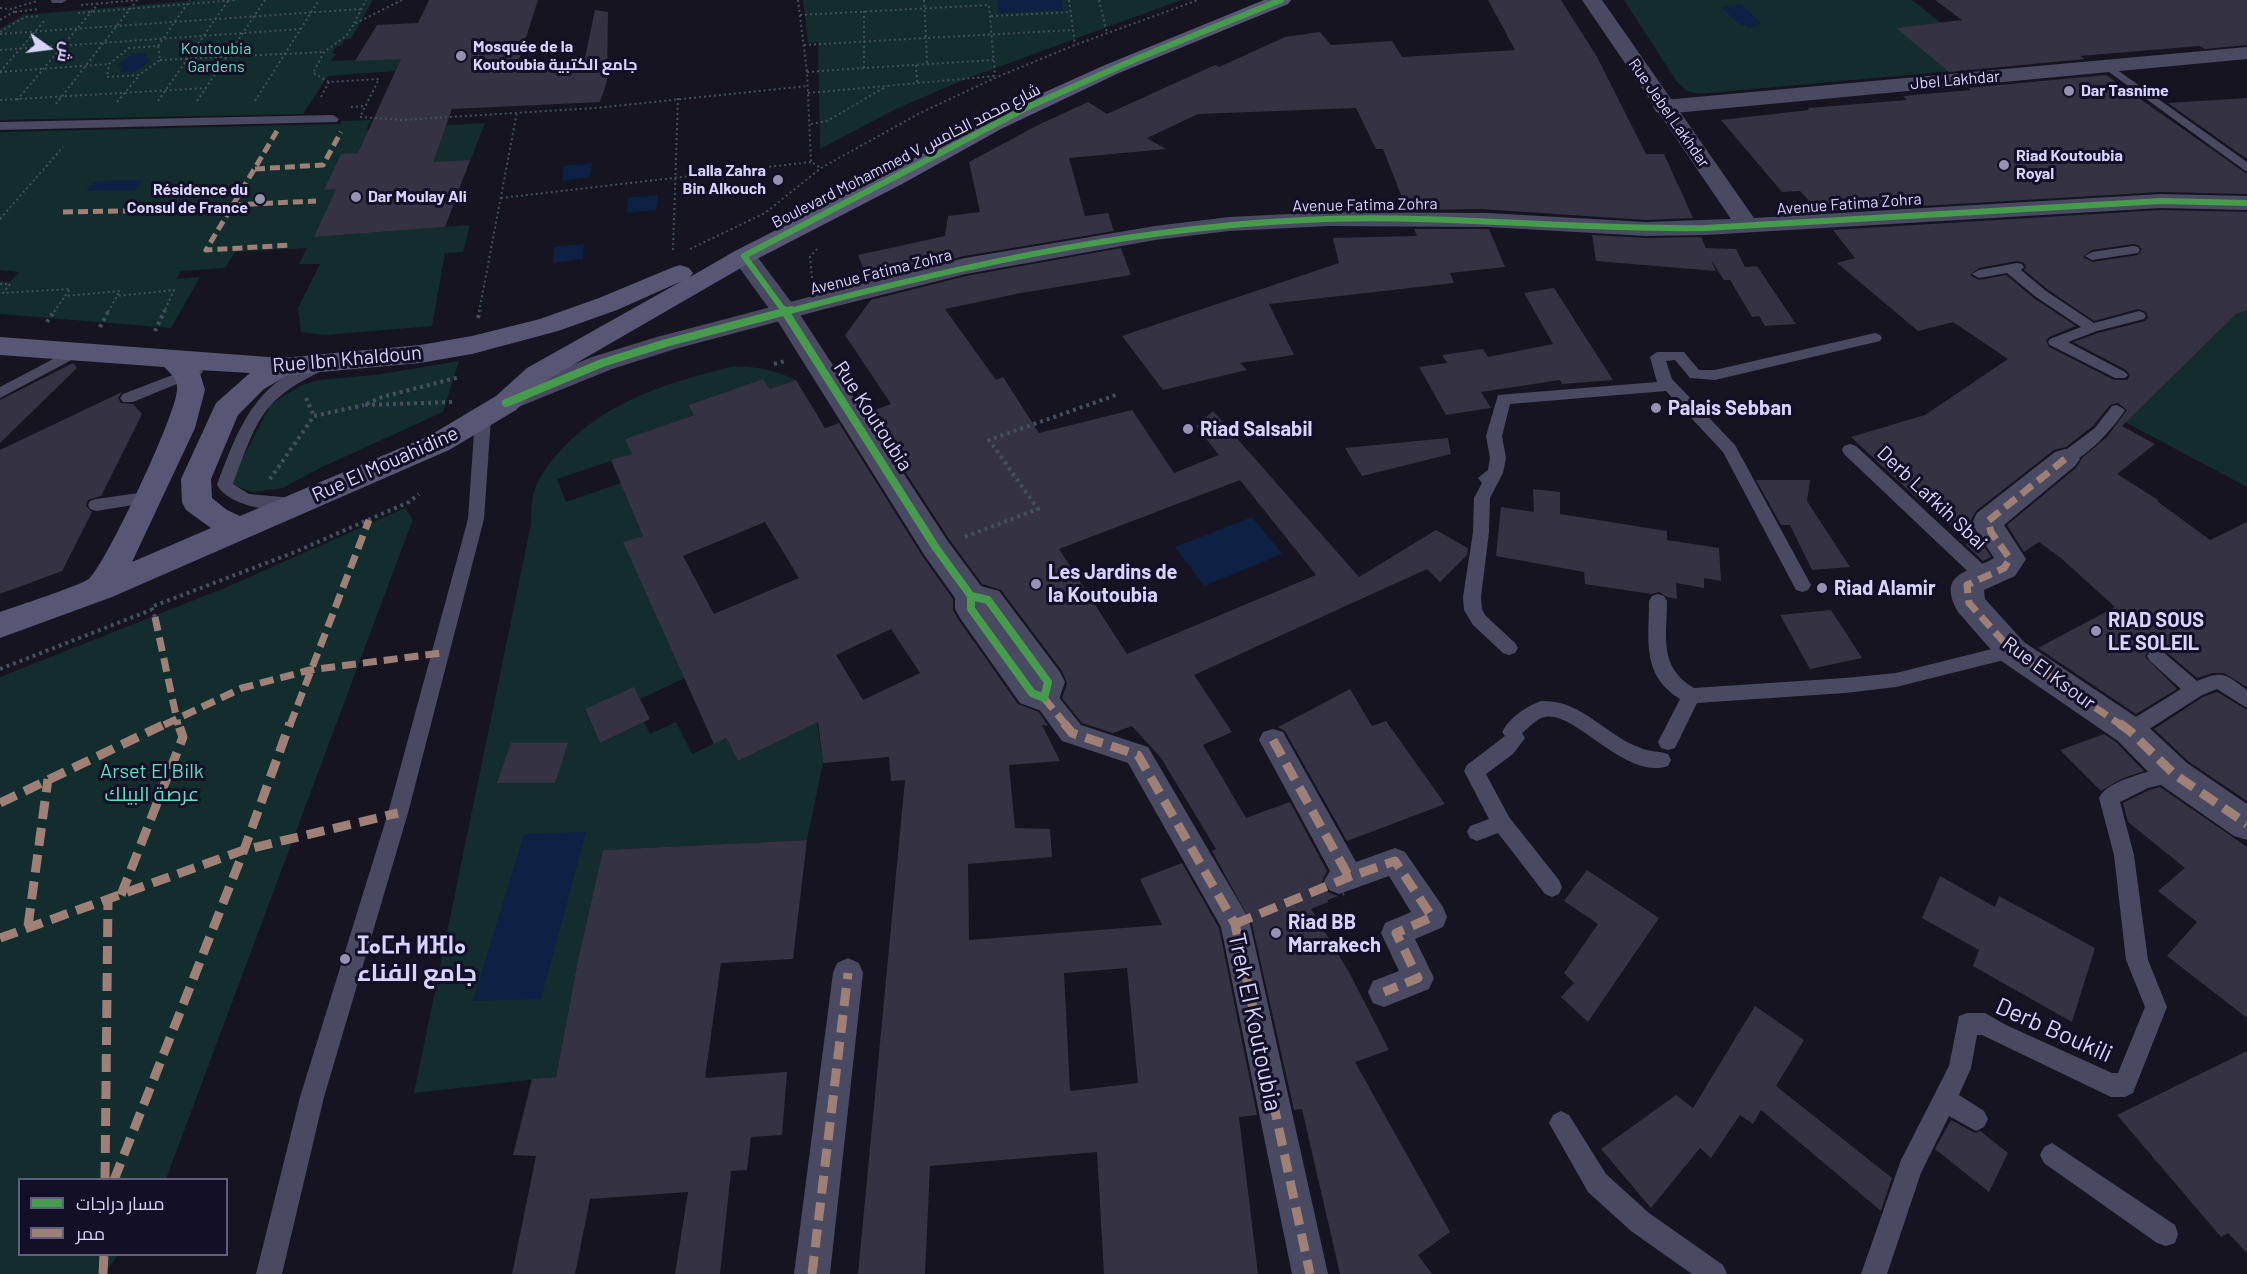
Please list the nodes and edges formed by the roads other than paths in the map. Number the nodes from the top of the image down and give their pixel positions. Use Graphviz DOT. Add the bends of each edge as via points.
graph roads {
  1 [pos="62,0"];
  2 [pos="1250,0"];
  3 [pos="1281,0"];
  4 [pos="1592,0"];
  5 [pos="56,1"];
  6 [pos="2247,53"];
  7 [pos="2106,65"];
  8 [pos="1664,107"];
  9 [pos="333,118"];
  10 [pos="0,126"];
  11 [pos="2247,168"];
  12 [pos="2247,203"];
  13 [pos="1748,226"];
  14 [pos="2133,250"];
  15 [pos="744,256"];
  16 [pos="2092,256"];
  17 [pos="1979,274"];
  18 [pos="650,287"];
  19 [pos="786,313"];
  20 [pos="2139,316"];
  21 [pos="2092,328"];
  22 [pos="1875,338"];
  23 [pos="0,346"];
  24 [pos="76,352"];
  25 [pos="174,355"];
  26 [pos="327,363"];
  27 [pos="282,367"];
  28 [pos="2120,375"];
  29 [pos="1665,381"];
  30 [pos="0,393"];
  31 [pos="128,398"];
  32 [pos="494,410"];
  33 [pos="2118,410"];
  34 [pos="1850,450"];
  35 [pos="2065,459"];
  36 [pos="146,498"];
  37 [pos="300,503"];
  38 [pos="96,506"];
  39 [pos="241,529"];
  40 [pos="1985,577"];
  41 [pos="1802,585"];
  42 [pos="101,588"];
  43 [pos="1658,601"];
  44 [pos="0,625"];
  45 [pos="1509,648"];
  46 [pos="2012,651"];
  47 [pos="2156,656"];
  48 [pos="2195,690"];
  49 [pos="1691,696"];
  50 [pos="1044,698"];
  51 [pos="2247,700"];
  52 [pos="2130,731"];
  53 [pos="1273,740"];
  54 [pos="1138,755"];
  55 [pos="2174,774"];
  56 [pos="1502,823"];
  57 [pos="2247,824"];
  58 [pos="1477,832"];
  59 [pos="1552,887"];
  60 [pos="848,974"];
  61 [pos="1384,992"];
  62 [pos="1943,1099"];
  63 [pos="1976,1119"];
  64 [pos="1561,1123"];
  65 [pos="2052,1155"];
  66 [pos="2166,1234"];
  67 [pos="269,1274"];
  68 [pos="812,1274"];
  69 [pos="1310,1274"];
  70 [pos="1714,1274"];
  71 [pos="1874,1274"];
  1 -- 5 [label="lane"];
  2 -- 18 [label="main road, Boulevard Mohammed V شارع محمد الخامس" via="1070,72 990,110 750,241"];
  3 -- 15 [label="main road, Boulevard Mohammed V شارع محمد الخامس" via="1112,69 993,124"];
  4 -- 8 [label="street, Rue Jebel Lakhdar"];
  6 -- 7 [label="street, Jbel Lakhdar"];
  7 -- 8 [label="street, Jbel Lakhdar"];
  7 -- 11 [label="lane"];
  8 -- 13 [label="street, Rue Jebel Lakhdar"];
  9 -- 10 [label="lane"];
  12 -- 13 [label="street, Avenue Fatima Zohra" via="2161,201"];
  13 -- 19 [label="street, Avenue Fatima Zohra" via="1646,229 1488,220 1352,219 1229,224 965,266"];
  14 -- 16 [label="lane"];
  15 -- 19 [label="street, Rue Koutoubia"];
  15 -- 32 [label="main road, Rue El Mouahidine" via="537,374"];
  17 -- 21 [label="lane" via="2014,268 2041,294"];
  18 -- 26 [label="main road, Rue Ibn Khaldoun" via="549,325 472,345"];
  19 -- 32 [label="street, Avenue Fatima Zohra" via="602,363"];
  19 -- 50 [label="street, Rue Koutoubia" via="936,548 971,596 971,609 1032,693"];
  20 -- 21 [label="lane"];
  21 -- 28 [label="lane" via="2055,342"];
  22 -- 29 [label="lane" via="1715,375 1692,373 1676,354 1659,356 1657,361"];
  23 -- 24 [label="main road, Rue Ibn Khaldoun"];
  24 -- 25 [label="main road, Rue Ibn Khaldoun"];
  24 -- 30 [label="lane"];
  25 -- 27 [label="main road, Rue Ibn Khaldoun"];
  25 -- 31 [label="lane"];
  25 -- 36 [label="main road" via="191,390 181,428"];
  26 -- 27 [label="main road, Rue Ibn Khaldoun"];
  26 -- 37 [label="lane" via="281,387 262,404 225,485 229,492 257,501"];
  27 -- 39 [label="main road" via="254,383 226,410 196,479 197,502 216,518"];
  29 -- 41 [label="lane" via="1729,448"];
  29 -- 45 [label="lane" via="1662,387 1652,389 1503,399 1494,436 1498,458 1482,498 1473,610"];
  32 -- 37 [label="main road, Rue El Mouahidine" via="439,443"];
  32 -- 67 [label="lane" via="476,519 456,598 394,824 312,1097"];
  33 -- 35 [label="lane" via="2101,432"];
  34 -- 40 [label="lane, Derb Lafkih Sbai"];
  35 -- 40 [label="street, Rue El Ksour" via="1988,521 1989,532 2010,560 2004,568"];
  36 -- 38 [label="lane"];
  36 -- 42 [label="main road"];
  37 -- 39 [label="main road, Rue El Mouahidine"];
  39 -- 42 [label="main road, Rue El Mouahidine"];
  40 -- 46 [label="street, Rue El Ksour" via="1967,585 1969,603"];
  42 -- 44 [label="main road, Rue El Mouahidine"];
  43 -- 49 [label="lane" via="1662,674"];
  46 -- 49 [label="lane" via="1898,680"];
  46 -- 52 [label="street, Rue El Ksour"];
  47 -- 48 [label="lane"];
  48 -- 51 [label="lane" via="2219,680"];
  48 -- 52 [label="lane"];
  49 -- 56 [label="lane" via="1665,751 1648,759 1564,713 1540,709 1514,728 1515,738 1506,748 1474,771"];
  50 -- 54 [label="street, Rue Koutoubia" via="1072,734"];
  52 -- 55 [label="street, Rue El Ksour"];
  53 -- 61 [label="street" via="1344,879 1395,861 1432,917 1396,933 1418,978"];
  54 -- 69 [label="street, Trek El Koutoubia" via="1242,921"];
  55 -- 57 [label="street, Rue El Ksour"];
  55 -- 62 [label="lane, Derb Boukili" via="2145,780 2109,798 2124,855 2137,960 2157,1007 2125,1085 2110,1085 1985,1024 1967,1024 1960,1068"];
  56 -- 58 [label="lane"];
  56 -- 59 [label="lane"];
  60 -- 68 [label="street"];
  62 -- 63 [label="lane"];
  62 -- 71 [label="lane, Derb Boukili" via="1910,1169"];
  64 -- 70 [label="lane" via="1597,1183 1640,1222"];
  65 -- 66 [label="lane"];
}
